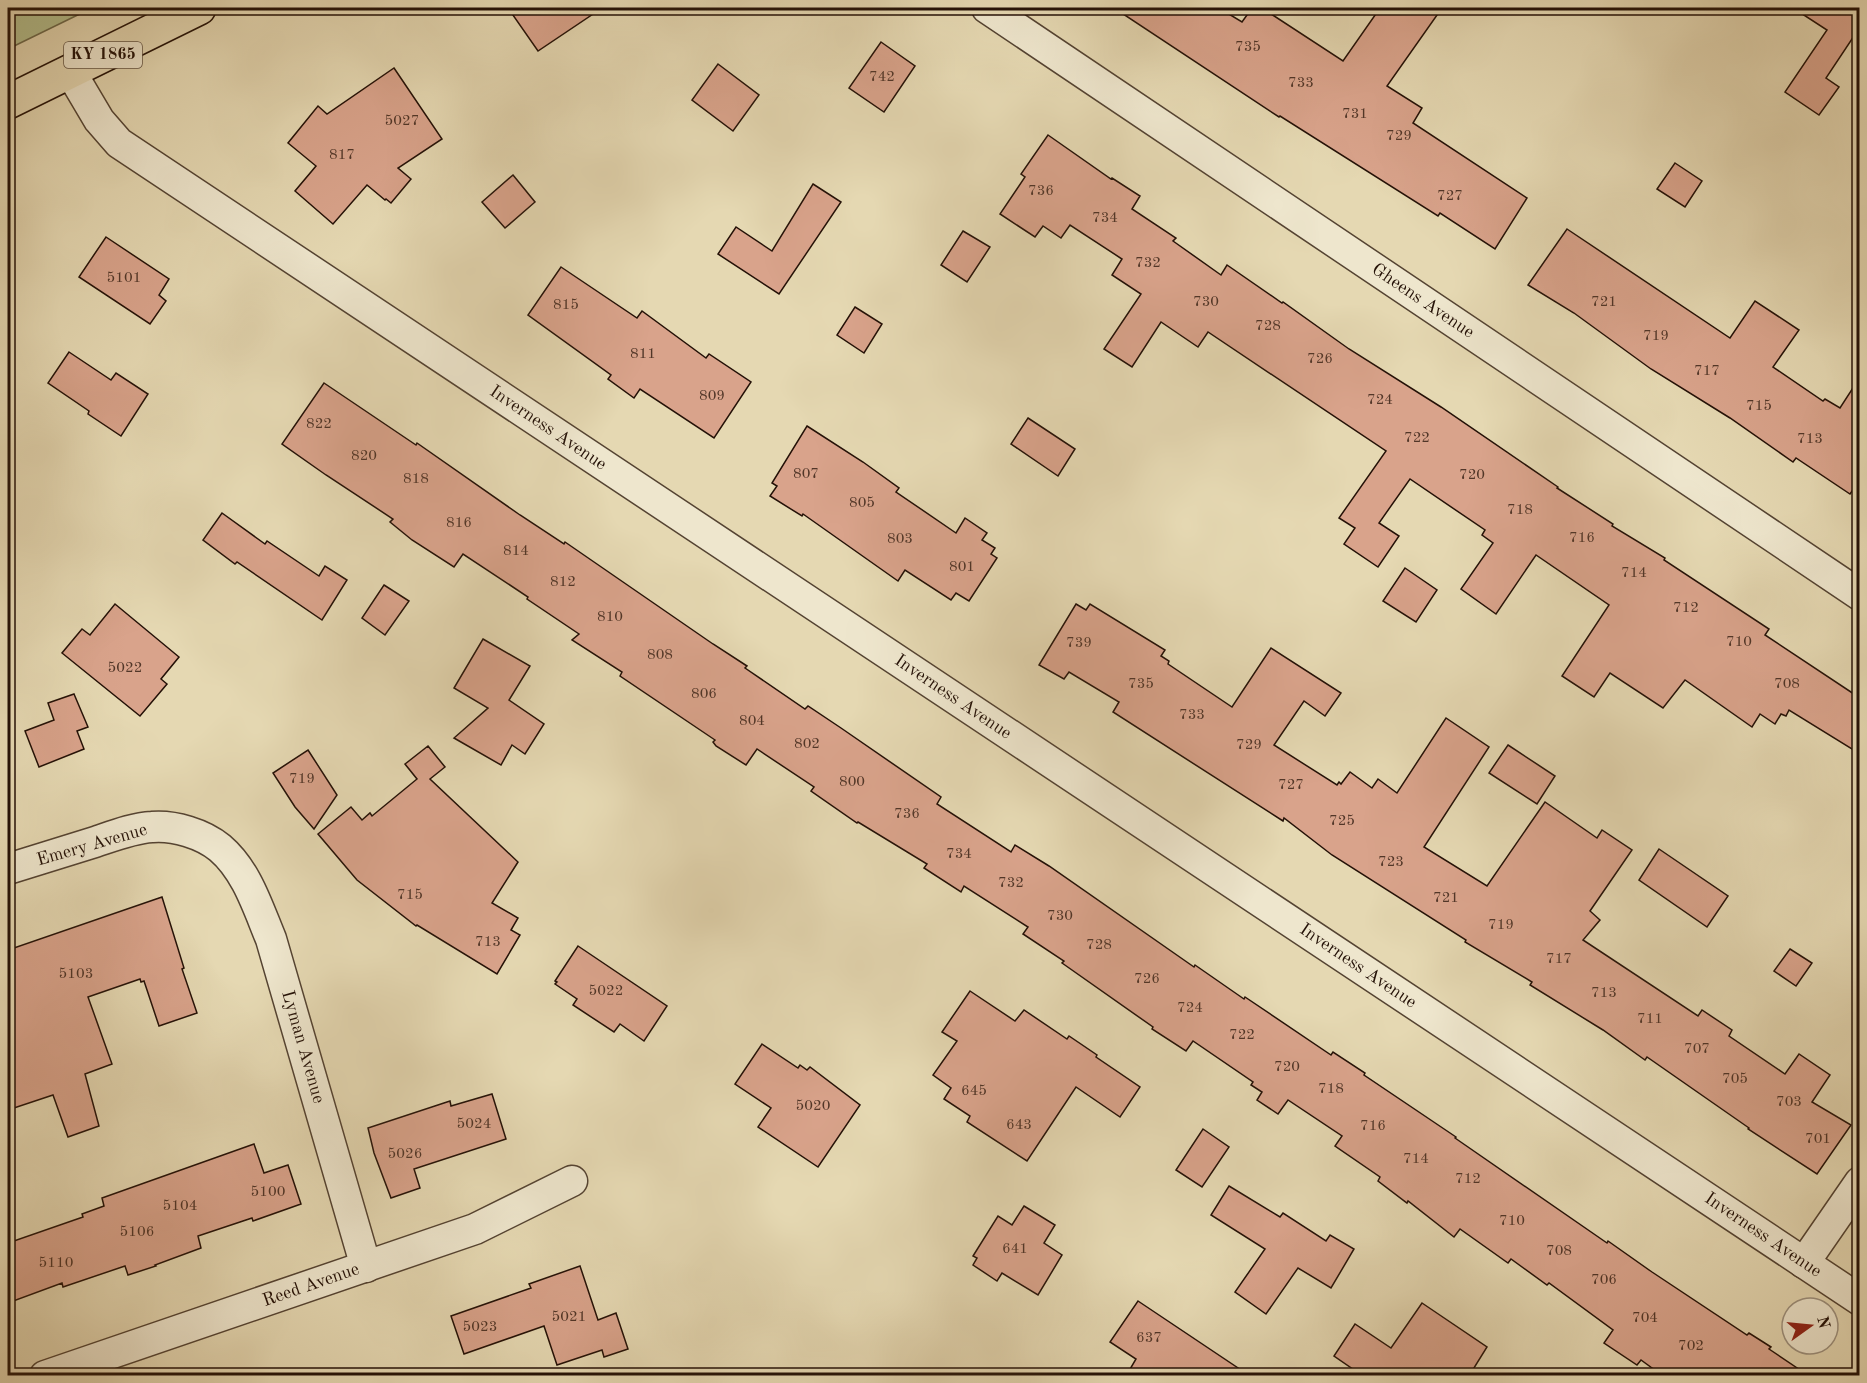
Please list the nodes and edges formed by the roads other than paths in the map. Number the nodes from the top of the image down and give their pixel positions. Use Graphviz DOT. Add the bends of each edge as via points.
graph roads {
  1 [pos="199,8"];
  2 [pos="987,8"];
  3 [pos="70,71"];
  4 [pos="8,102"];
  5 [pos="1860,595"];
  6 [pos="210,842"];
  7 [pos="8,869"];
  8 [pos="572,1181"];
  9 [pos="1860,1182"];
  10 [pos="1804,1263"];
  11 [pos="366,1267"];
  12 [pos="1860,1300"];
  13 [pos="45,1376"];
  1 -- 3 [label="main road, KY 1865"];
  2 -- 5 [label="street, Gheens Avenue"];
  3 -- 4 [label="main road, KY 1865"];
  3 -- 10 [label="street, Inverness Avenue" via="99,120 119,143"];
  6 -- 7 [label="street, Emery Avenue" via="186,830 153,826"];
  6 -- 11 [label="street, Lyman Avenue" via="231,860 251,890 271,939"];
  8 -- 11 [label="street, Reed Avenue" via="475,1229"];
  9 -- 10 [label="street"];
  10 -- 12 [label="street, Inverness Avenue"];
  11 -- 13 [label="street, Reed Avenue"];
}
